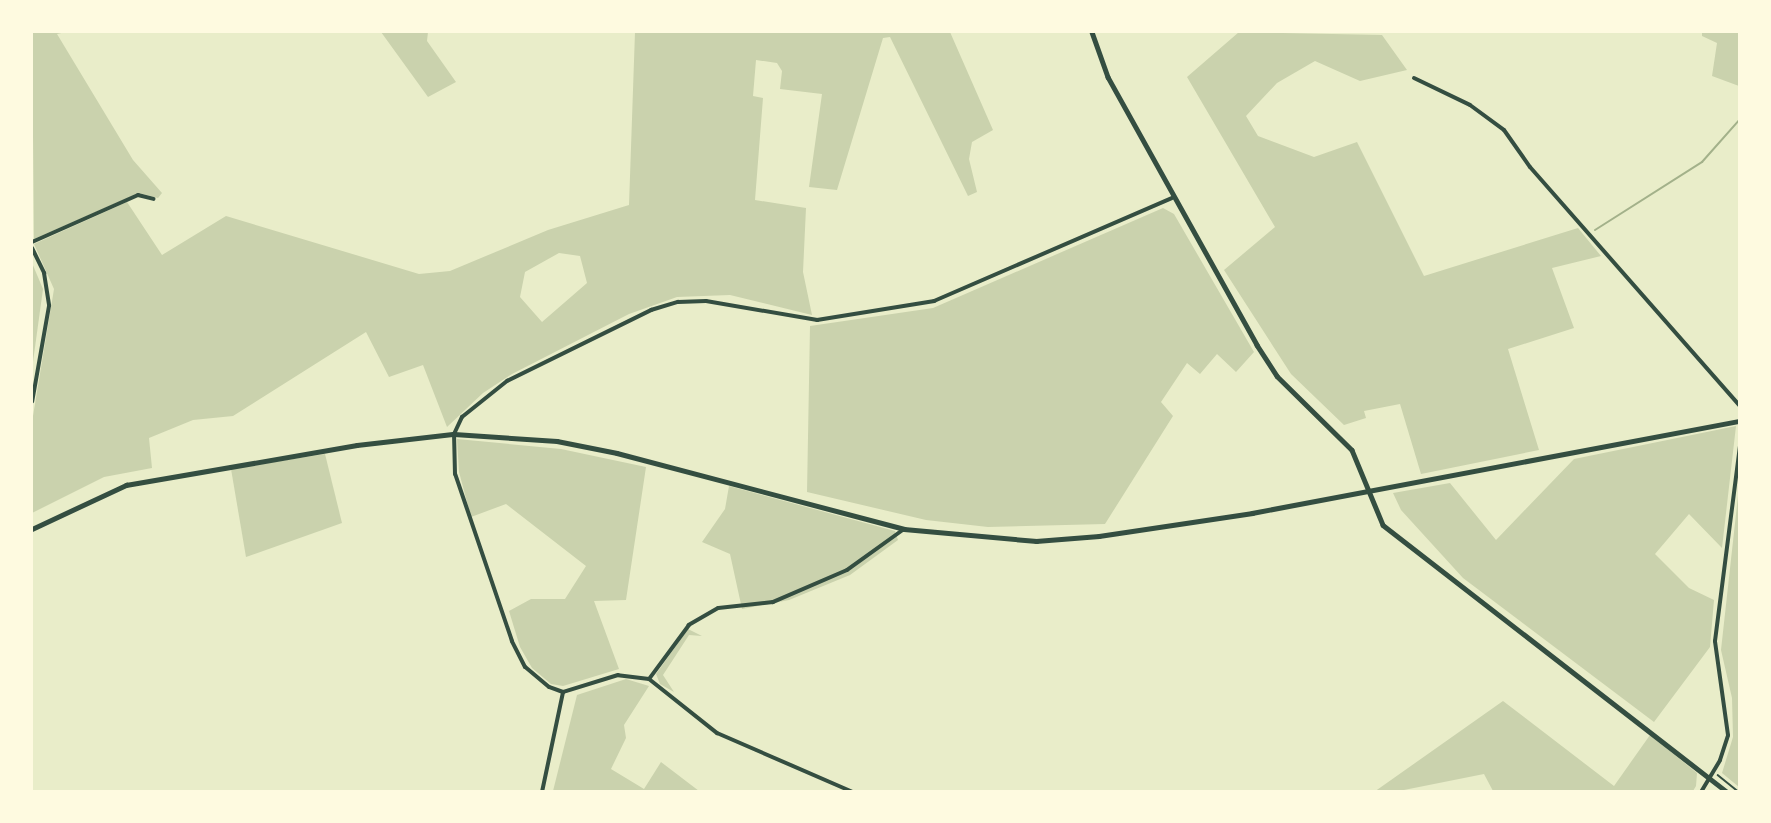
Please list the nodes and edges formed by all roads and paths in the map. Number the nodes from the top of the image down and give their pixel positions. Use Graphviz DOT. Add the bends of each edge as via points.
graph roads {
  1 [pos="1092,32"];
  2 [pos="1414,78"];
  3 [pos="1172,198"];
  4 [pos="154,199"];
  5 [pos="32,242"];
  6 [pos="32,248"];
  7 [pos="32,402"];
  8 [pos="1740,406"];
  9 [pos="1740,421"];
  10 [pos="454,434"];
  11 [pos="1740,447"];
  12 [pos="1369,490"];
  13 [pos="32,529"];
  14 [pos="904,529"];
  15 [pos="649,679"];
  16 [pos="563,692"];
  17 [pos="1713,771"];
  18 [pos="1708,777"];
  19 [pos="542,792"];
  20 [pos="853,792"];
  21 [pos="1701,792"];
  22 [pos="1727,792"];
  23 [pos="1739,792"];
  1 -- 3 [label="street" via="1108,77"];
  2 -- 8 [label="street" via="1470,105 1504,130 1530,167"];
  3 -- 10 [label="street" via="934,301 817,320 706,301 678,302 651,310 507,381 462,417"];
  3 -- 12 [label="street" via="1277,376 1352,450"];
  4 -- 5 [label="street" via="138,195"];
  6 -- 7 [label="street" via="44,273 49,306"];
  9 -- 12 [label="street"];
  10 -- 13 [label="street" via="357,446 126,485"];
  10 -- 14 [label="street" via="557,441 616,453"];
  10 -- 16 [label="street" via="455,474 512,641 525,667 549,687"];
  11 -- 17 [label="street" via="1715,641 1728,735"];
  12 -- 14 [label="street" via="1252,513 1099,536 1036,541"];
  12 -- 18 [label="street" via="1377,518 1397,538"];
  14 -- 15 [label="street" via="847,570 773,602 718,608 689,625"];
  15 -- 16 [label="street" via="618,675"];
  15 -- 20 [label="street" via="717,733"];
  16 -- 19 [label="street"];
  17 -- 18 [label="street"];
  17 -- 23 [label="path"];
  18 -- 21 [label="street"];
  18 -- 22 [label="street"];
}
